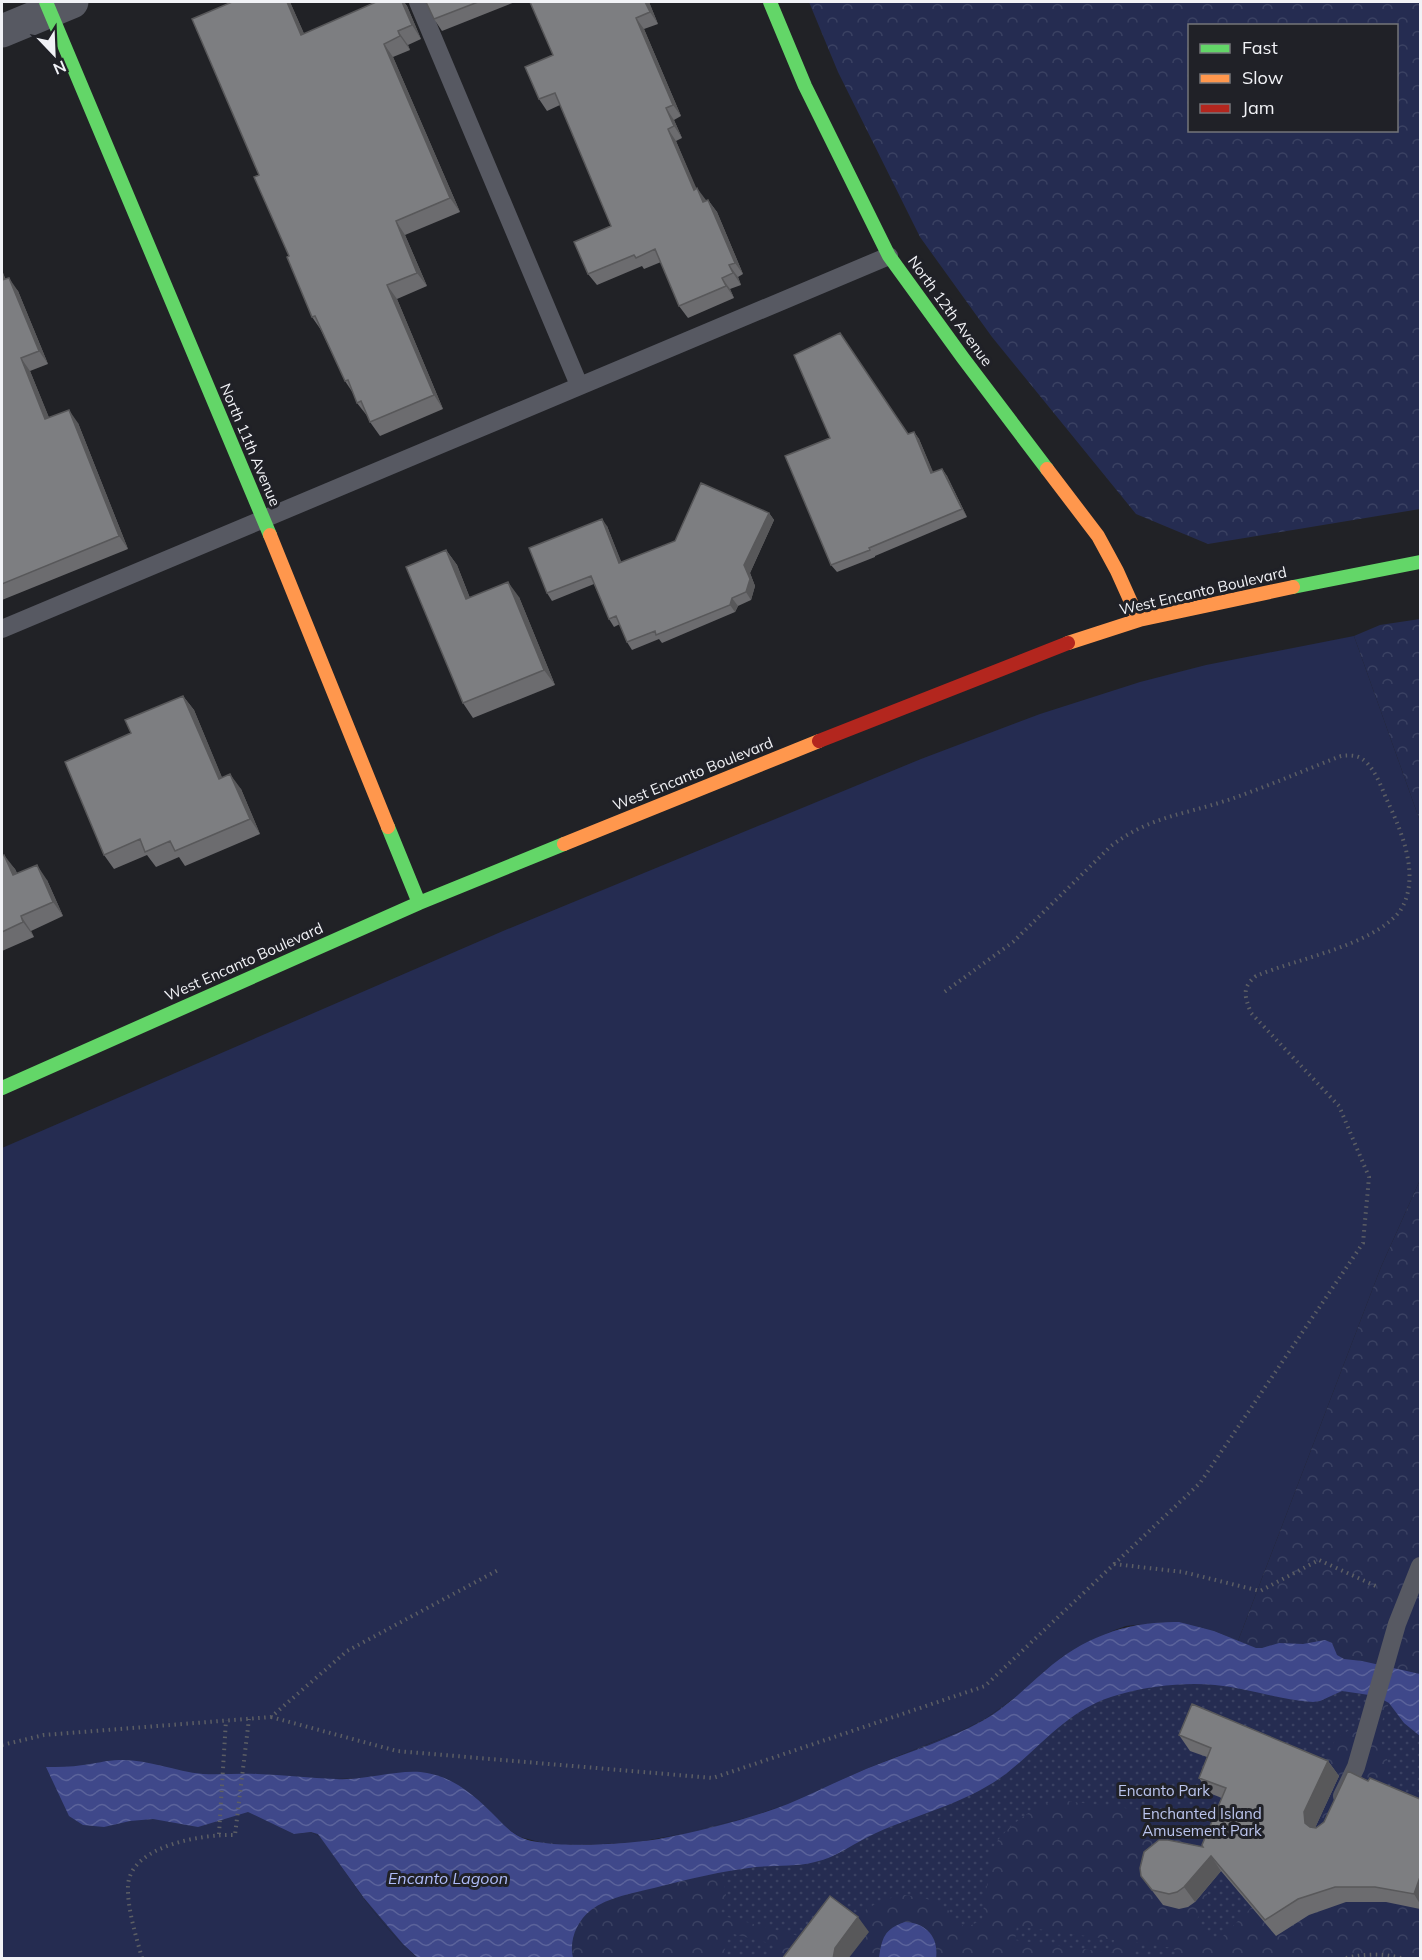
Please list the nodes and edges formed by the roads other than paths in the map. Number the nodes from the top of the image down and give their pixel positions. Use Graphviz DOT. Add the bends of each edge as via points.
graph roads {
  1 [pos="418,2"];
  2 [pos="770,2"];
  3 [pos="56,5"];
  4 [pos="2,31"];
  5 [pos="889,256"];
  6 [pos="579,385"];
  7 [pos="264,520"];
  8 [pos="1420,562"];
  9 [pos="1139,620"];
  10 [pos="2,629"];
  11 [pos="419,903"];
  12 [pos="2,1088"];
  13 [pos="1420,1566"];
  14 [pos="1334,1814"];
  1 -- 6 [label="lane"];
  2 -- 5 [label="street, North 12th Avenue" via="806,86"];
  3 -- 4 [label="street"];
  3 -- 7 [label="street, North 11th Avenue"];
  5 -- 6 [label="lane"];
  5 -- 9 [label="street, North 12th Avenue" via="1098,536"];
  6 -- 7 [label="lane"];
  7 -- 10 [label="lane"];
  7 -- 11 [label="street, North 11th Avenue"];
  8 -- 9 [label="street, West Encanto Boulevard"];
  9 -- 11 [label="street, West Encanto Boulevard" via="928,697"];
  11 -- 12 [label="street, West Encanto Boulevard"];
  13 -- 14 [label="lane" via="1397,1624 1356,1767"];
}
